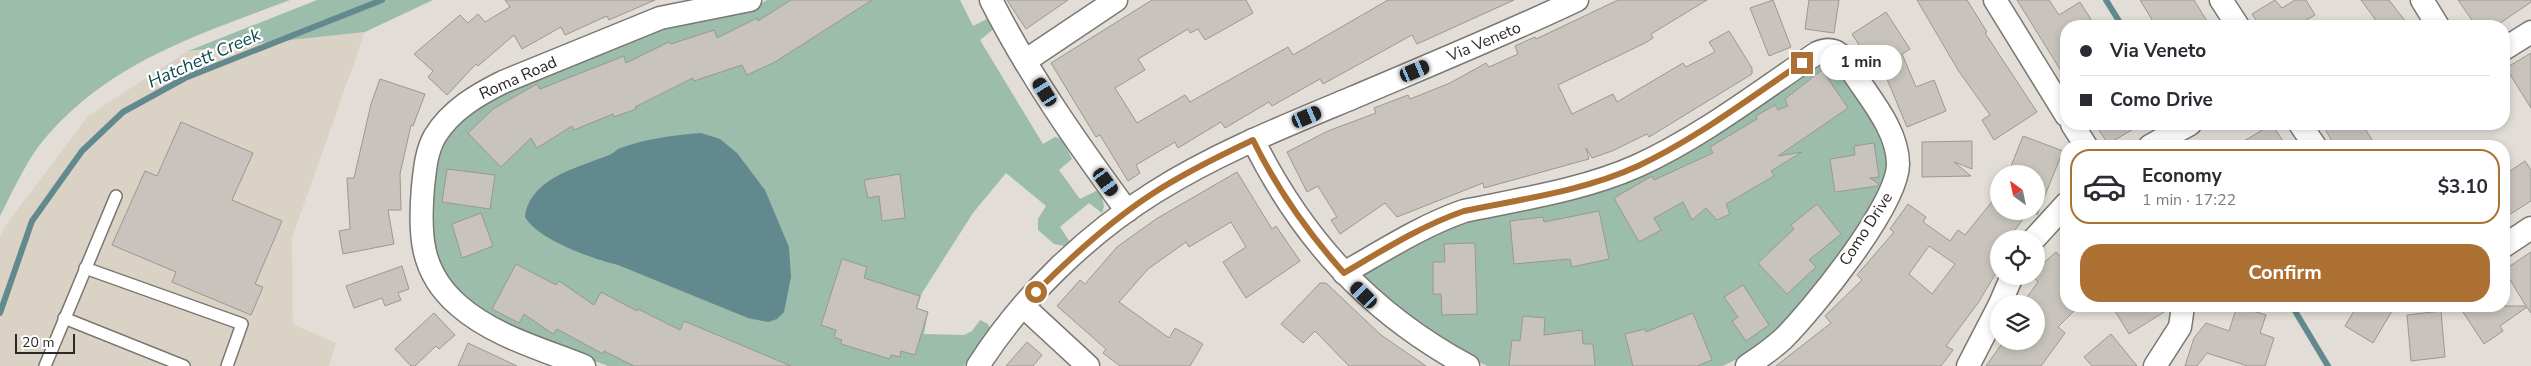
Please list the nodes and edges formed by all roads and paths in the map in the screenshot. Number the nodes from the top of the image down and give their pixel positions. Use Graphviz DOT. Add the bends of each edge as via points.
graph roads {
  1 [pos="750,0"];
  2 [pos="991,0"];
  3 [pos="1116,0"];
  4 [pos="1577,0"];
  5 [pos="1995,0"];
  6 [pos="2221,0"];
  7 [pos="2422,0"];
  8 [pos="2234,20"];
  9 [pos="2434,20"];
  10 [pos="2531,32"];
  11 [pos="2510,45"];
  12 [pos="1025,61"];
  13 [pos="2060,104"];
  14 [pos="2179,130"];
  15 [pos="1253,140"];
  16 [pos="2161,140"];
  17 [pos="116,196"];
  18 [pos="1127,210"];
  19 [pos="2060,211"];
  20 [pos="2531,228"];
  21 [pos="2042,230"];
  22 [pos="2510,242"];
  23 [pos="85,268"];
  24 [pos="1344,273"];
  25 [pos="1023,306"];
  26 [pos="2182,312"];
  27 [pos="64,318"];
  28 [pos="1990,323"];
  29 [pos="45,366"];
  30 [pos="184,366"];
  31 [pos="227,366"];
  32 [pos="584,366"];
  33 [pos="978,366"];
  34 [pos="1088,366"];
  35 [pos="1468,366"];
  36 [pos="1746,366"];
  37 [pos="1968,366"];
  38 [pos="2155,366"];
  1 -- 32 [label="street, Roma Road" via="660,18 503,82 454,113 429,148 421,234 429,266 446,293 486,326"];
  2 -- 12 [label="street"];
  3 -- 12 [label="street"];
  4 -- 15 [label="street, Via Veneto"];
  5 -- 13 [label="street"];
  6 -- 8 [label="street"];
  7 -- 9 [label="street"];
  10 -- 11 [label="street"];
  12 -- 18 [label="street" via="1080,147"];
  14 -- 16 [label="street"];
  15 -- 18 [label="street, Via Veneto" via="1184,175"];
  15 -- 24 [label="street" via="1291,206"];
  17 -- 23 [label="lane"];
  18 -- 25 [label="street, Via Veneto" via="1062,266"];
  19 -- 21 [label="street"];
  20 -- 22 [label="street"];
  23 -- 27 [label="lane"];
  23 -- 31 [label="lane" via="242,324"];
  24 -- 35 [label="street" via="1388,315"];
  24 -- 36 [label="street, Como Drive" via="1448,216 1571,188 1637,166 1680,143 1817,53 1836,51 1846,60 1889,130 1897,154 1897,177 1888,201 1825,290 1783,339"];
  25 -- 33 [label="street, Via Veneto"];
  25 -- 34 [label="street"];
  26 -- 38 [label="street" via="2180,328"];
  27 -- 29 [label="lane"];
  27 -- 30 [label="lane"];
  28 -- 37 [label="street"];
}
